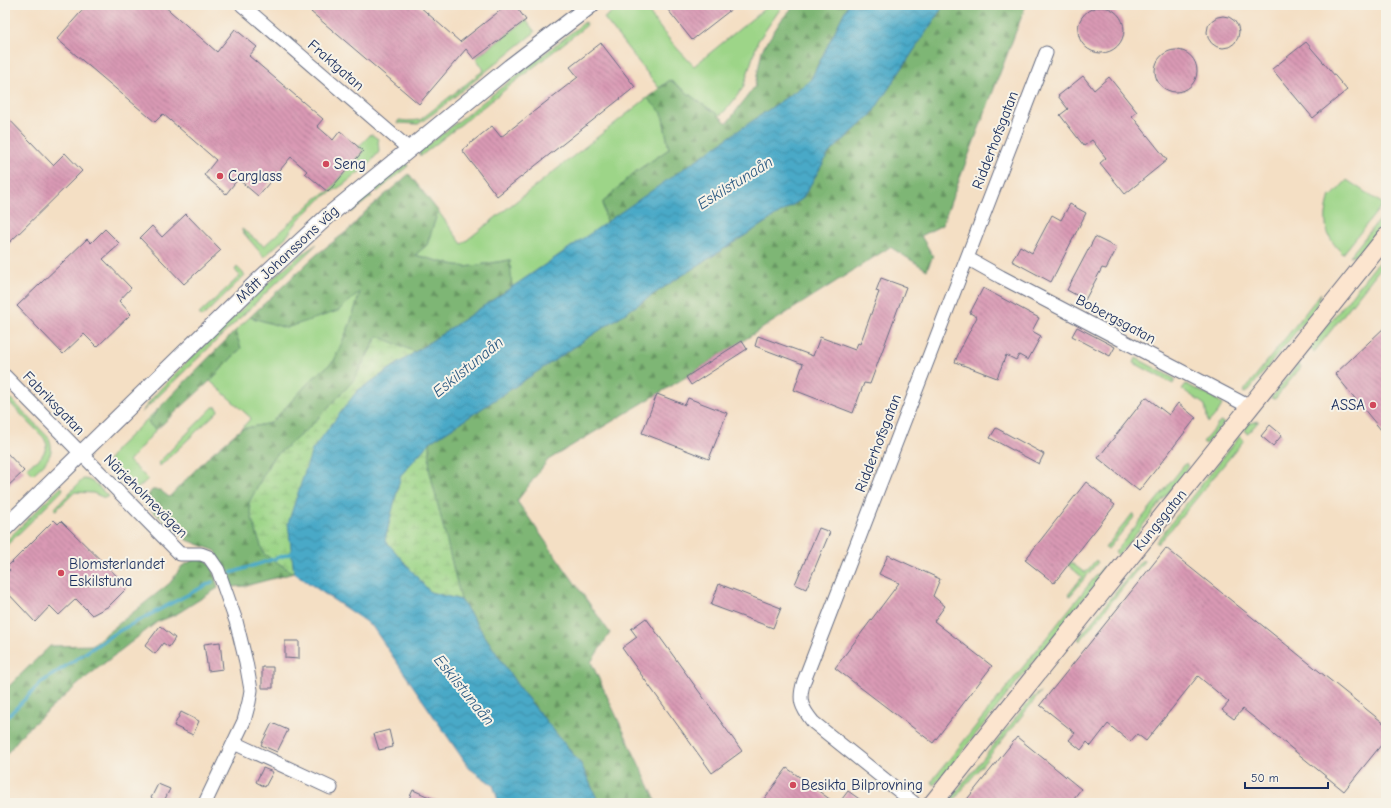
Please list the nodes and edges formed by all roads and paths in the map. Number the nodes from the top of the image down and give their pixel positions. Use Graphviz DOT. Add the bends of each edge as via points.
graph roads {
  1 [pos="242,5"];
  2 [pos="591,5"];
  3 [pos="1046,53"];
  4 [pos="410,149"];
  5 [pos="1386,237"];
  6 [pos="967,258"];
  7 [pos="5,376"];
  8 [pos="1250,407"];
  9 [pos="81,453"];
  10 [pos="5,528"];
  11 [pos="234,743"];
  12 [pos="331,788"];
  13 [pos="204,803"];
  14 [pos="914,803"];
  15 [pos="933,803"];
  1 -- 4 [label="street, Fraktgatan"];
  2 -- 4 [label="street, Mått Johanssons väg"];
  3 -- 6 [label="street, Ridderhofsgatan"];
  4 -- 9 [label="street, Mått Johanssons väg" via="329,215"];
  5 -- 8 [label="main road, Kungsgatan"];
  6 -- 8 [label="street, Bobergsgatan"];
  6 -- 14 [label="street, Ridderhofsgatan" via="801,692 805,712 813,722"];
  7 -- 9 [label="street, Fabriksgatan"];
  8 -- 15 [label="main road, Kungsgatan"];
  9 -- 10 [label="street, Mått Johanssons väg"];
  9 -- 11 [label="street, Närjeholmevägen" via="180,554 201,554 209,557 218,570 236,621 250,690 247,712"];
  11 -- 12 [label="street"];
  11 -- 13 [label="street, Närjeholmevägen"];
}
